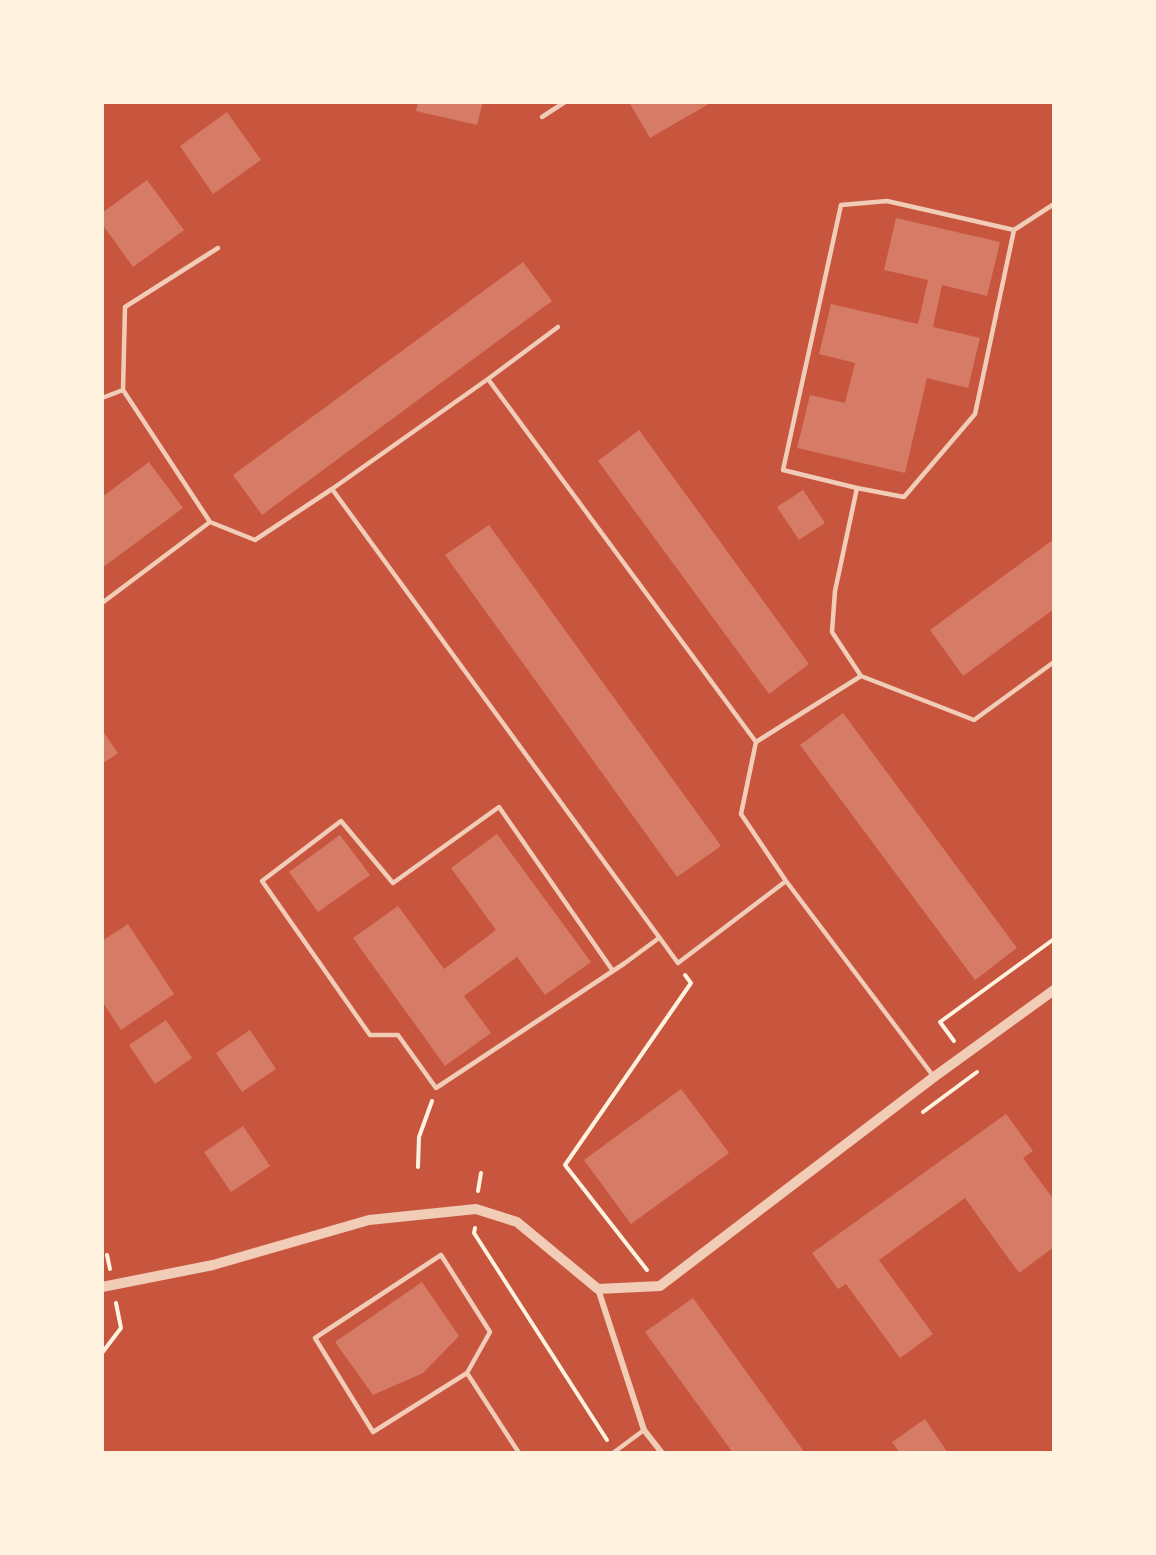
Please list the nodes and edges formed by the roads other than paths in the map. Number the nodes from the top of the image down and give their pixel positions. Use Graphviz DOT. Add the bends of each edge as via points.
graph roads {
  1 [pos="565,102"];
  2 [pos="542,117"];
  3 [pos="1054,204"];
  4 [pos="1014,230"];
  5 [pos="218,248"];
  6 [pos="558,327"];
  7 [pos="488,379"];
  8 [pos="123,390"];
  9 [pos="102,398"];
  10 [pos="857,488"];
  11 [pos="332,489"];
  12 [pos="210,522"];
  13 [pos="102,603"];
  14 [pos="1054,662"];
  15 [pos="861,676"];
  16 [pos="756,742"];
  17 [pos="786,881"];
  18 [pos="659,938"];
  19 [pos="613,970"];
  20 [pos="1054,990"];
  21 [pos="934,1077"];
  22 [pos="102,1287"];
  23 [pos="598,1289"];
  24 [pos="467,1373"];
  25 [pos="644,1430"];
  26 [pos="614,1452"];
  27 [pos="519,1453"];
  28 [pos="662,1453"];
  1 -- 2 [label="lane"];
  3 -- 4 [label="lane"];
  4 -- 10 [label="lane" via="975,414 904,497"];
  4 -- 10 [label="lane" via="887,201 841,205 783,470"];
  5 -- 8 [label="lane" via="125,307"];
  6 -- 7 [label="lane"];
  7 -- 11 [label="lane"];
  7 -- 16 [label="lane"];
  8 -- 9 [label="lane"];
  8 -- 12 [label="lane"];
  10 -- 15 [label="lane" via="835,591 832,632"];
  11 -- 12 [label="lane" via="255,540"];
  11 -- 18 [label="lane"];
  12 -- 13 [label="lane"];
  14 -- 15 [label="lane" via="974,720"];
  15 -- 16 [label="lane"];
  16 -- 17 [label="lane" via="741,814"];
  17 -- 18 [label="lane" via="678,963"];
  17 -- 21 [label="lane"];
  18 -- 19 [label="lane"];
  19 -- 19 [label="lane" via="436,1088 398,1035 370,1035 262,881 341,821 393,883 499,807"];
  20 -- 21 [label="street"];
  21 -- 23 [label="street" via="660,1286"];
  22 -- 23 [label="street" via="213,1264 369,1220 476,1209 517,1222"];
  23 -- 25 [label="street"];
  24 -- 24 [label="lane" via="373,1432 315,1338 441,1255 490,1332"];
  24 -- 27 [label="lane"];
  25 -- 26 [label="lane"];
  25 -- 28 [label="street"];
}
